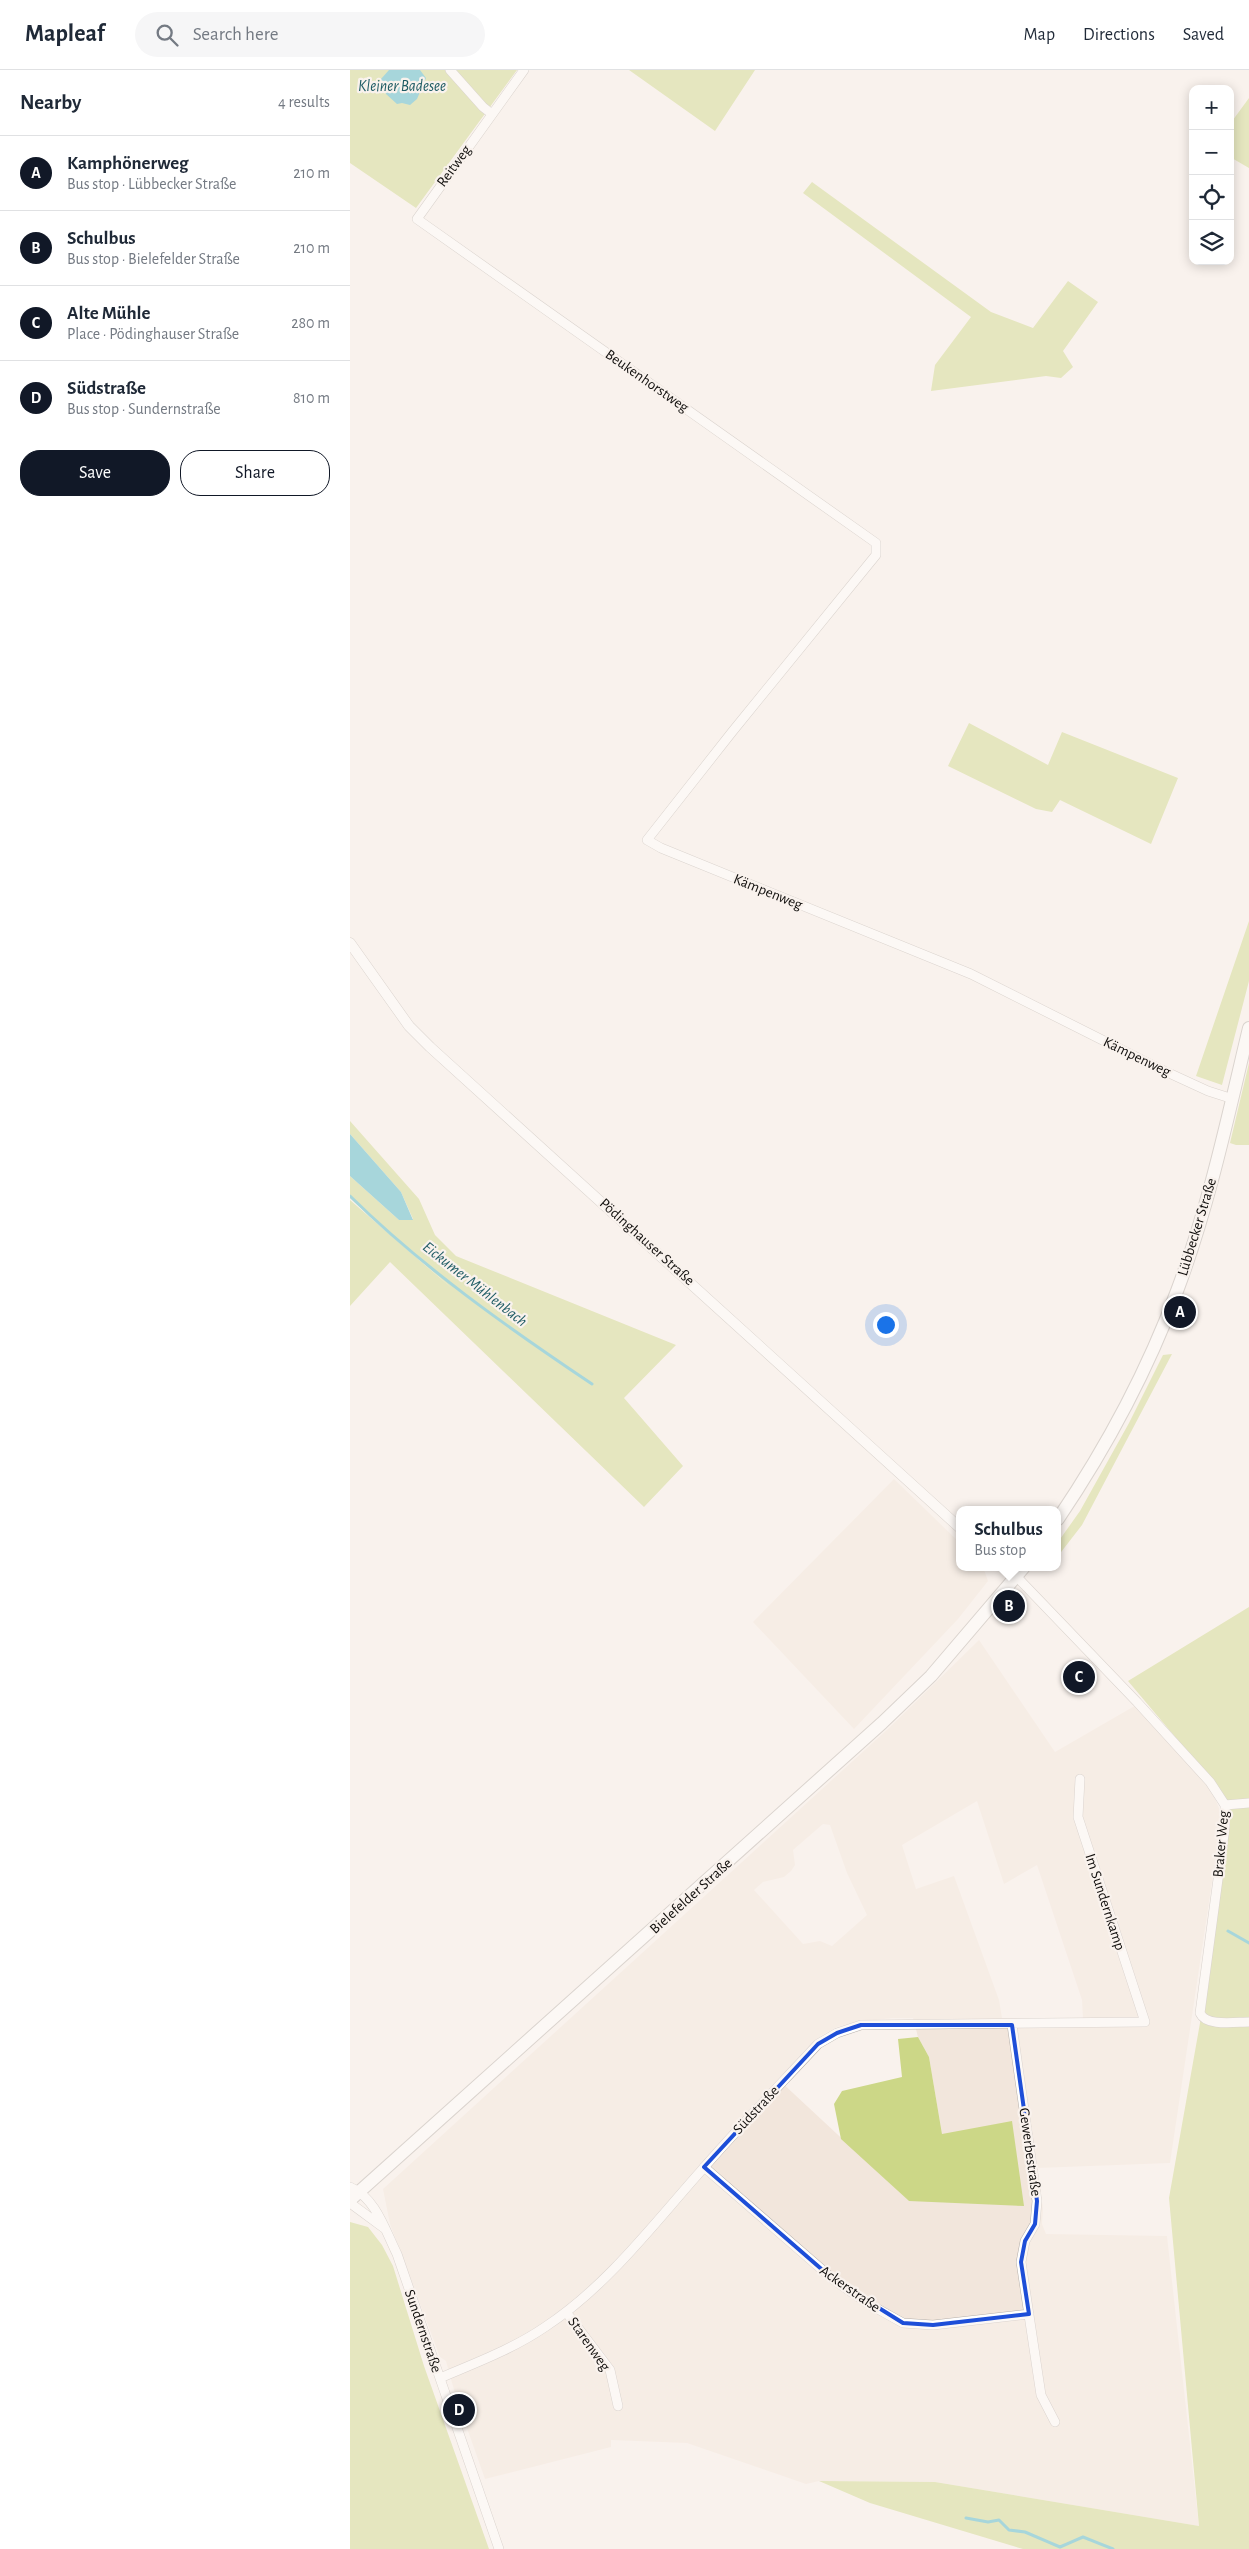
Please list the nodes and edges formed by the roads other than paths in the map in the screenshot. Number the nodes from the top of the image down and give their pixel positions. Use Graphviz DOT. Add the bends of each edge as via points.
graph roads {
  1 [pos="450,70"];
  2 [pos="524,70"];
  3 [pos="492,114"];
  4 [pos="417,219"];
  5 [pos="876,543"];
  6 [pos="350,943"];
  7 [pos="1249,1028"];
  8 [pos="1233,1098"];
  9 [pos="1061,1514"];
  10 [pos="956,1524"];
  11 [pos="1021,1572"];
  12 [pos="1080,1779"];
  13 [pos="1249,1803"];
  14 [pos="1225,1805"];
  15 [pos="1144,2022"];
  16 [pos="1249,2022"];
  17 [pos="1012,2025"];
  18 [pos="704,2167"];
  19 [pos="355,2189"];
  20 [pos="350,2202"];
  21 [pos="384,2228"];
  22 [pos="566,2312"];
  23 [pos="1029,2314"];
  24 [pos="440,2378"];
  25 [pos="618,2406"];
  26 [pos="1055,2422"];
  27 [pos="499,2549"];
  1 -- 3 [label="street"];
  2 -- 3 [label="street, Reitweg"];
  3 -- 4 [label="street, Reitweg"];
  4 -- 5 [label="street, Beukenhorstweg"];
  5 -- 8 [label="street, Kämpenweg" via="876,556 648,840 660,848 970,974 1158,1068 1208,1091"];
  6 -- 10 [label="street, Pödinghauser Straße" via="405,1021 430,1048"];
  7 -- 8 [label="main road, Lübbecker Straße"];
  8 -- 9 [label="main road, Lübbecker Straße" via="1208,1196 1160,1333 1114,1427"];
  11 -- 14 [label="street, Braker Weg" via="1210,1782"];
  11 -- 19 [label="main road, Bielefelder Straße" via="930,1676 882,1722"];
  12 -- 15 [label="street, Im Sundernkamp" via="1078,1817"];
  13 -- 14 [label="street"];
  14 -- 16 [label="street, Braker Weg" via="1225,1827 1199,2008 1201,2017 1217,2022"];
  15 -- 17 [label="street, Südstraße"];
  17 -- 18 [label="street, Südstraße" via="861,2025 837,2033 818,2044"];
  17 -- 23 [label="street, Gewerbestraße" via="1037,2201 1035,2224 1025,2241 1021,2262"];
  18 -- 22 [label="street, Südstraße" via="629,2252"];
  18 -- 23 [label="street, Ackerstraße" via="834,2280 902,2323 933,2325"];
  19 -- 20 [label="main road, Bielefelder Straße"];
  19 -- 21 [label="street, Sundernstraße" via="375,2208"];
  20 -- 21 [label="street, Sundernstraße"];
  21 -- 24 [label="street, Sundernstraße" via="397,2254"];
  22 -- 24 [label="street, Südstraße" via="518,2342"];
  22 -- 25 [label="street, Starenweg" via="610,2370"];
  23 -- 26 [label="street, Gewerbestraße" via="1041,2395"];
  24 -- 27 [label="street, Sundernstraße"];
}
